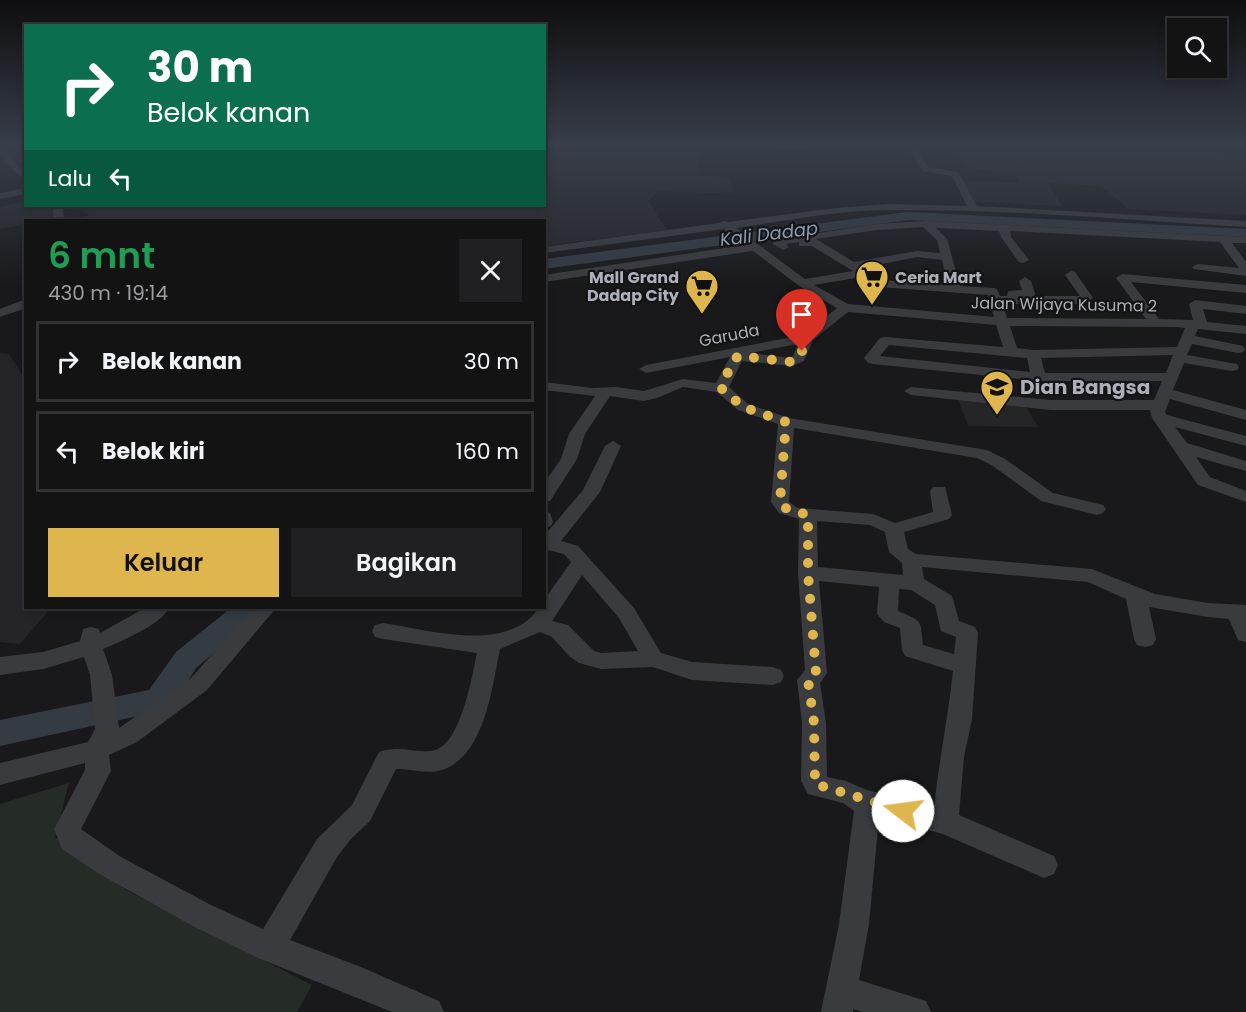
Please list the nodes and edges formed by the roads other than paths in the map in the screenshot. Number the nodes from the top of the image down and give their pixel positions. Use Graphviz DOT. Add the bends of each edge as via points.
graph roads {
  1 [pos="24,191"];
  2 [pos="964,191"];
  3 [pos="0,196"];
  4 [pos="973,207"];
  5 [pos="1246,222"];
  6 [pos="928,226"];
  7 [pos="728,227"];
  8 [pos="1004,228"];
  9 [pos="1223,238"];
  10 [pos="1246,240"];
  11 [pos="814,242"];
  12 [pos="755,246"];
  13 [pos="783,247"];
  14 [pos="546,249"];
  15 [pos="1213,250"];
  16 [pos="1232,252"];
  17 [pos="947,257"];
  18 [pos="1023,260"];
  19 [pos="852,266"];
  20 [pos="1198,267"];
  21 [pos="1246,271"];
  22 [pos="864,273"];
  23 [pos="1071,275"];
  24 [pos="546,279"];
  25 [pos="1025,281"];
  26 [pos="803,283"];
  27 [pos="955,289"];
  28 [pos="1246,289"];
  29 [pos="994,296"];
  30 [pos="24,304"];
  31 [pos="845,308"];
  32 [pos="1246,310"];
  33 [pos="0,313"];
  34 [pos="1002,322"];
  35 [pos="1155,322"];
  36 [pos="1246,330"];
  37 [pos="807,339"];
  38 [pos="1189,339"];
  39 [pos="1239,349"];
  40 [pos="1011,352"];
  41 [pos="1033,354"];
  42 [pos="1232,368"];
  43 [pos="646,369"];
  44 [pos="1022,376"];
  45 [pos="1039,377"];
  46 [pos="1173,377"];
  47 [pos="546,386"];
  48 [pos="721,388"];
  49 [pos="911,391"];
  50 [pos="605,392"];
  51 [pos="630,393"];
  52 [pos="1030,403"];
  53 [pos="1162,406"];
  54 [pos="621,408"];
  55 [pos="1246,415"];
  56 [pos="786,422"];
  57 [pos="1246,441"];
  58 [pos="613,446"];
  59 [pos="1181,447"];
  60 [pos="1246,466"];
  61 [pos="939,490"];
  62 [pos="546,493"];
  63 [pos="1246,497"];
  64 [pos="1097,509"];
  65 [pos="808,514"];
  66 [pos="894,529"];
  67 [pos="546,531"];
  68 [pos="582,562"];
  69 [pos="808,573"];
  70 [pos="904,574"];
  71 [pos="1136,596"];
  72 [pos="140,609"];
  73 [pos="157,609"];
  74 [pos="265,609"];
  75 [pos="1241,612"];
  76 [pos="539,624"];
  77 [pos="383,631"];
  78 [pos="1246,634"];
  79 [pos="1145,639"];
  80 [pos="91,640"];
  81 [pos="490,644"];
  82 [pos="653,659"];
  83 [pos="0,664"];
  84 [pos="964,664"];
  85 [pos="773,676"];
  86 [pos="102,740"];
  87 [pos="0,774"];
  88 [pos="860,800"];
  89 [pos="945,822"];
  90 [pos="1044,865"];
  91 [pos="269,947"];
  92 [pos="839,1001"];
  93 [pos="428,1012"];
  94 [pos="915,1012"];
  1 -- 3 [label="street"];
  2 -- 4 [label="street"];
  4 -- 5 [label="street"];
  4 -- 7 [label="street" via="870,208"];
  6 -- 8 [label="street"];
  6 -- 11 [label="street"];
  6 -- 13 [label="street" via="877,228 777,242"];
  6 -- 17 [label="street" via="942,239"];
  7 -- 12 [label="street"];
  7 -- 14 [label="street"];
  8 -- 9 [label="street"];
  8 -- 18 [label="street"];
  9 -- 10 [label="street"];
  9 -- 16 [label="street"];
  11 -- 13 [label="street"];
  11 -- 19 [label="street"];
  12 -- 13 [label="street"];
  12 -- 24 [label="street"];
  12 -- 26 [label="street"];
  15 -- 16 [label="street"];
  16 -- 21 [label="street"];
  17 -- 19 [label="street" via="917,254"];
  17 -- 27 [label="street"];
  19 -- 22 [label="street"];
  20 -- 21 [label="street"];
  22 -- 26 [label="street"];
  22 -- 27 [label="street" via="883,284"];
  23 -- 29 [label="street" via="1087,296 1085,300"];
  25 -- 29 [label="street" via="1029,294"];
  26 -- 31 [label="street"];
  27 -- 29 [label="street"];
  28 -- 35 [label="street" via="1122,278"];
  29 -- 34 [label="street"];
  30 -- 33 [label="street"];
  31 -- 34 [label="street, Jalan Wijaya Kusuma 2"];
  31 -- 37 [label="street, Garuda"];
  32 -- 38 [label="street" via="1195,304"];
  34 -- 35 [label="street, Jalan Wijaya Kusuma 2"];
  34 -- 40 [label="street"];
  35 -- 38 [label="street, Jalan Wijaya Kusuma 2"];
  36 -- 38 [label="street, Jalan Wijaya Kusuma 2"];
  37 -- 43 [label="street, Garuda"];
  37 -- 48 [label="street" via="799,358 792,362 738,356"];
  38 -- 39 [label="street"];
  38 -- 41 [label="street"];
  38 -- 42 [label="street"];
  38 -- 46 [label="street"];
  40 -- 41 [label="street"];
  40 -- 44 [label="street" via="885,341 871,358 881,363"];
  41 -- 45 [label="street"];
  44 -- 45 [label="street"];
  44 -- 52 [label="street"];
  45 -- 46 [label="street"];
  46 -- 53 [label="street"];
  47 -- 50 [label="street"];
  48 -- 51 [label="street" via="683,383 652,395"];
  48 -- 56 [label="street" via="743,407"];
  49 -- 52 [label="street"];
  50 -- 51 [label="street"];
  50 -- 62 [label="street"];
  51 -- 54 [label="street"];
  52 -- 53 [label="street"];
  53 -- 55 [label="street"];
  53 -- 57 [label="street"];
  53 -- 59 [label="street"];
  56 -- 64 [label="street" via="981,454 1046,496"];
  56 -- 65 [label="street" via="780,502 785,509"];
  58 -- 67 [label="street" via="591,492"];
  59 -- 60 [label="street"];
  59 -- 63 [label="street" via="1204,481"];
  61 -- 66 [label="street" via="943,515"];
  65 -- 66 [label="street" via="873,520"];
  65 -- 69 [label="street"];
  66 -- 70 [label="street"];
  67 -- 68 [label="street"];
  68 -- 76 [label="street"];
  68 -- 82 [label="street" via="627,614"];
  69 -- 70 [label="street"];
  69 -- 88 [label="street" via="816,673 808,680 814,723 814,781 817,786"];
  70 -- 71 [label="street" via="1075,573 1100,579"];
  70 -- 84 [label="street" via="945,601 949,626 966,632"];
  70 -- 84 [label="street" via="887,614 910,624 913,650"];
  71 -- 75 [label="street" via="1187,607"];
  71 -- 79 [label="street"];
  72 -- 80 [label="street"];
  73 -- 80 [label="street" via="119,633"];
  74 -- 86 [label="street" via="199,684 128,735"];
  75 -- 78 [label="street"];
  76 -- 81 [label="street"];
  76 -- 82 [label="street" via="560,631 587,657 601,661"];
  77 -- 81 [label="street"];
  80 -- 83 [label="street" via="51,659"];
  80 -- 86 [label="street" via="101,675"];
  81 -- 91 [label="street" via="469,727 460,745 443,759 430,762 388,759 361,813 327,848"];
  82 -- 85 [label="street" via="692,670"];
  84 -- 89 [label="street"];
  86 -- 87 [label="street"];
  86 -- 91 [label="street" via="98,771 67,829 72,840 201,915"];
  88 -- 89 [label="street"];
  88 -- 92 [label="street" via="867,810 854,924"];
  89 -- 90 [label="street"];
  91 -- 93 [label="street"];
  92 -- 94 [label="street"];
}
